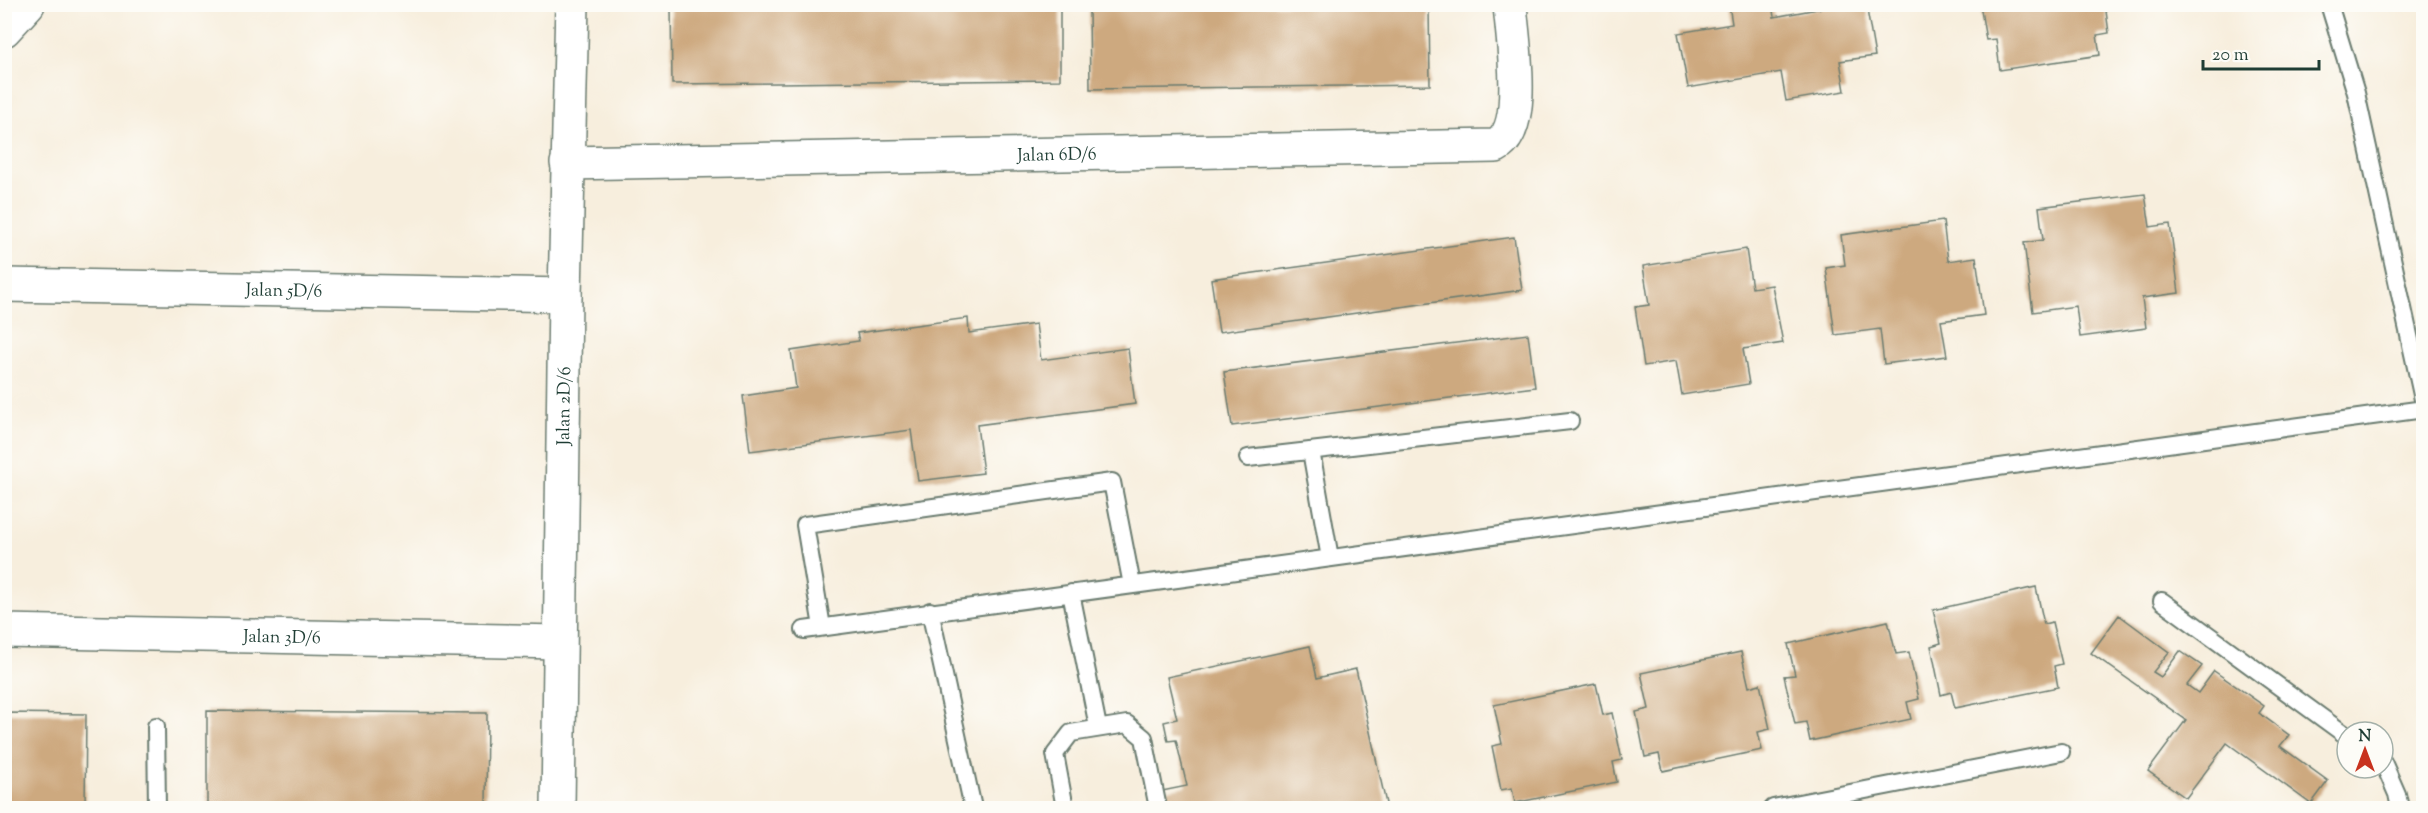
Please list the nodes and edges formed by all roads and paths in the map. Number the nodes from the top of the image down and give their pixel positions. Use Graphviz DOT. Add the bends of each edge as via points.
graph roads {
  1 [pos="28,4"];
  2 [pos="572,4"];
  3 [pos="1510,4"];
  4 [pos="2329,4"];
  5 [pos="4,30"];
  6 [pos="567,163"];
  7 [pos="4,285"];
  8 [pos="565,295"];
  9 [pos="2424,404"];
  10 [pos="2424,409"];
  11 [pos="1570,421"];
  12 [pos="1311,451"];
  13 [pos="1248,459"];
  14 [pos="1330,558"];
  15 [pos="1132,585"];
  16 [pos="1071,593"];
  17 [pos="2162,601"];
  18 [pos="930,611"];
  19 [pos="822,627"];
  20 [pos="804,630"];
  21 [pos="4,631"];
  22 [pos="560,642"];
  23 [pos="156,726"];
  24 [pos="2335,727"];
  25 [pos="1098,728"];
  26 [pos="2061,752"];
  27 [pos="2391,780"];
  28 [pos="157,808"];
  29 [pos="558,808"];
  30 [pos="973,808"];
  31 [pos="1065,808"];
  32 [pos="1158,808"];
  33 [pos="1773,808"];
  34 [pos="2400,808"];
  1 -- 5 [label="street"];
  2 -- 6 [label="street, Jalan 2D/6"];
  3 -- 6 [label="street, Jalan 6D/6" via="1517,101 1508,137 1496,146"];
  4 -- 9 [label="lane" via="2356,93"];
  6 -- 8 [label="street, Jalan 2D/6"];
  7 -- 8 [label="street, Jalan 5D/6"];
  8 -- 22 [label="street, Jalan 2D/6"];
  10 -- 14 [label="lane"];
  11 -- 12 [label="lane"];
  12 -- 13 [label="lane"];
  12 -- 14 [label="lane"];
  14 -- 15 [label="lane"];
  15 -- 16 [label="lane"];
  15 -- 19 [label="lane" via="1112,482 805,525"];
  16 -- 18 [label="lane"];
  16 -- 25 [label="lane"];
  17 -- 24 [label="lane"];
  18 -- 19 [label="lane"];
  18 -- 30 [label="lane"];
  19 -- 20 [label="lane"];
  21 -- 22 [label="street, Jalan 3D/6"];
  22 -- 29 [label="street, Jalan 2D/6"];
  23 -- 28 [label="lane"];
  25 -- 31 [label="lane" via="1071,733 1055,754"];
  25 -- 32 [label="lane" via="1127,724 1144,738"];
  26 -- 33 [label="lane"];
  27 -- 34 [label="lane"];
}
